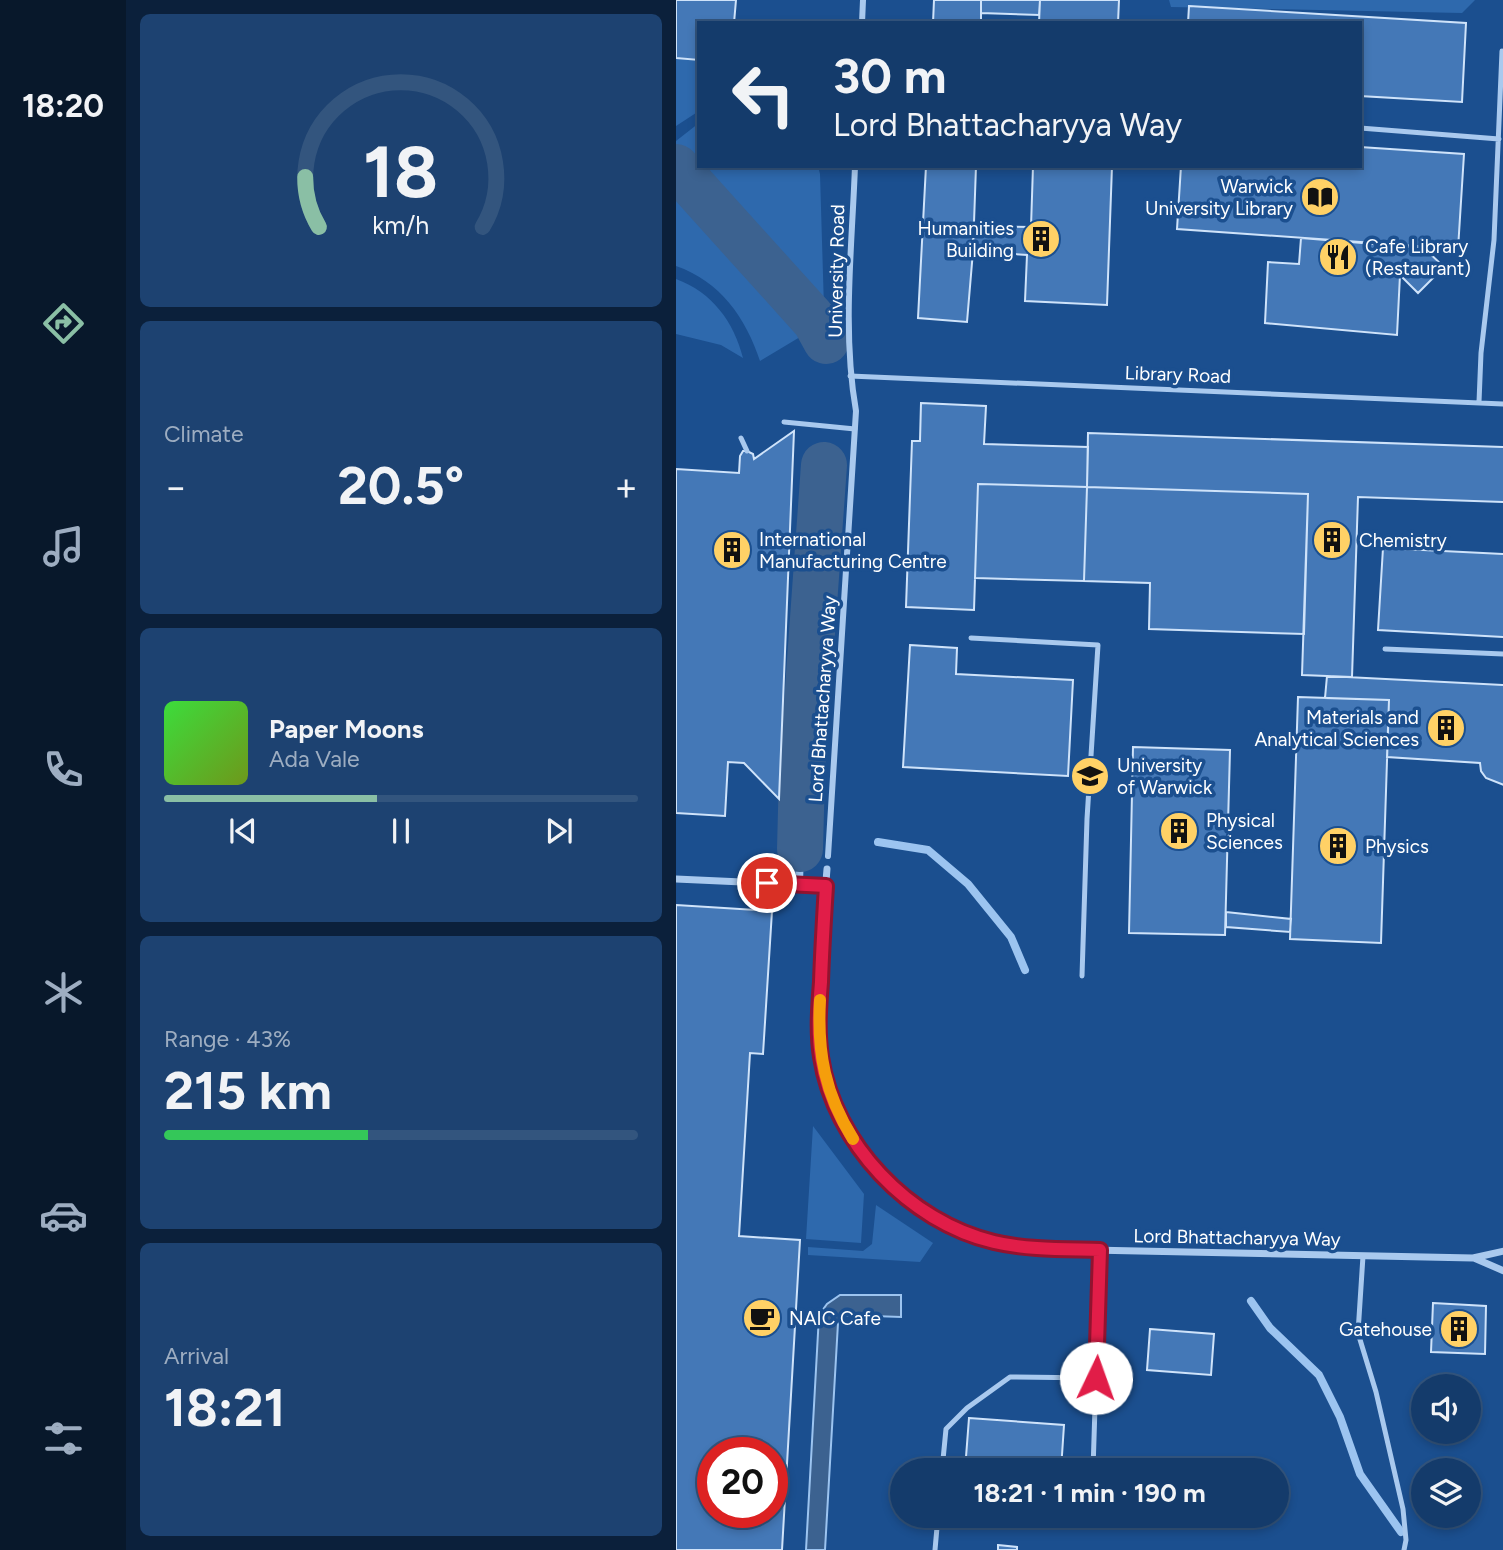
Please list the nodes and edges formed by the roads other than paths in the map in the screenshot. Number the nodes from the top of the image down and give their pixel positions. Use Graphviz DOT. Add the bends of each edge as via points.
graph roads {
  1 [pos="863,0"];
  2 [pos="862,21"];
  3 [pos="1503,51"];
  4 [pos="1362,128"];
  5 [pos="1499,139"];
  6 [pos="855,168"];
  7 [pos="850,376"];
  8 [pos="1479,402"];
  9 [pos="1504,404"];
  10 [pos="784,422"];
  11 [pos="855,429"];
  12 [pos="741,438"];
  13 [pos="747,451"];
  14 [pos="971,638"];
  15 [pos="1385,649"];
  16 [pos="1504,654"];
  17 [pos="828,856"];
  18 [pos="827,869"];
  19 [pos="676,879"];
  20 [pos="826,886"];
  21 [pos="1082,976"];
  22 [pos="1100,1250"];
  23 [pos="1504,1251"];
  24 [pos="1363,1256"];
  25 [pos="1473,1258"];
  26 [pos="1504,1271"];
  27 [pos="1096,1378"];
  28 [pos="943,1458"];
  29 [pos="1093,1458"];
  30 [pos="937,1528"];
  31 [pos="935,1550"];
  32 [pos="1404,1550"];
  1 -- 2 [label="street"];
  3 -- 5 [label="lane"];
  4 -- 5 [label="lane"];
  5 -- 8 [label="lane"];
  6 -- 7 [label="street, University Road"];
  7 -- 8 [label="lane, Library Road"];
  7 -- 11 [label="street, Lord Bhattacharyya Way"];
  8 -- 9 [label="lane, Library Road"];
  10 -- 11 [label="lane"];
  11 -- 17 [label="street, Lord Bhattacharyya Way"];
  12 -- 13 [label="lane"];
  14 -- 21 [label="lane" via="1098,645"];
  15 -- 16 [label="lane"];
  18 -- 20 [label="street, Lord Bhattacharyya Way"];
  19 -- 20 [label="street"];
  20 -- 22 [label="street, Lord Bhattacharyya Way" via="818,1030 821,1058 839,1116 870,1162 910,1200 962,1232 1015,1247"];
  22 -- 24 [label="street, Lord Bhattacharyya Way"];
  22 -- 27 [label="lane"];
  23 -- 25 [label="street, Lord Bhattacharyya Way"];
  24 -- 25 [label="street, Lord Bhattacharyya Way"];
  24 -- 32 [label="lane" via="1358,1333 1403,1510"];
  25 -- 26 [label="street, Lord Bhattacharyya Way"];
  27 -- 28 [label="lane" via="1010,1377 946,1429"];
  27 -- 29 [label="lane"];
  30 -- 31 [label="lane"];
}
